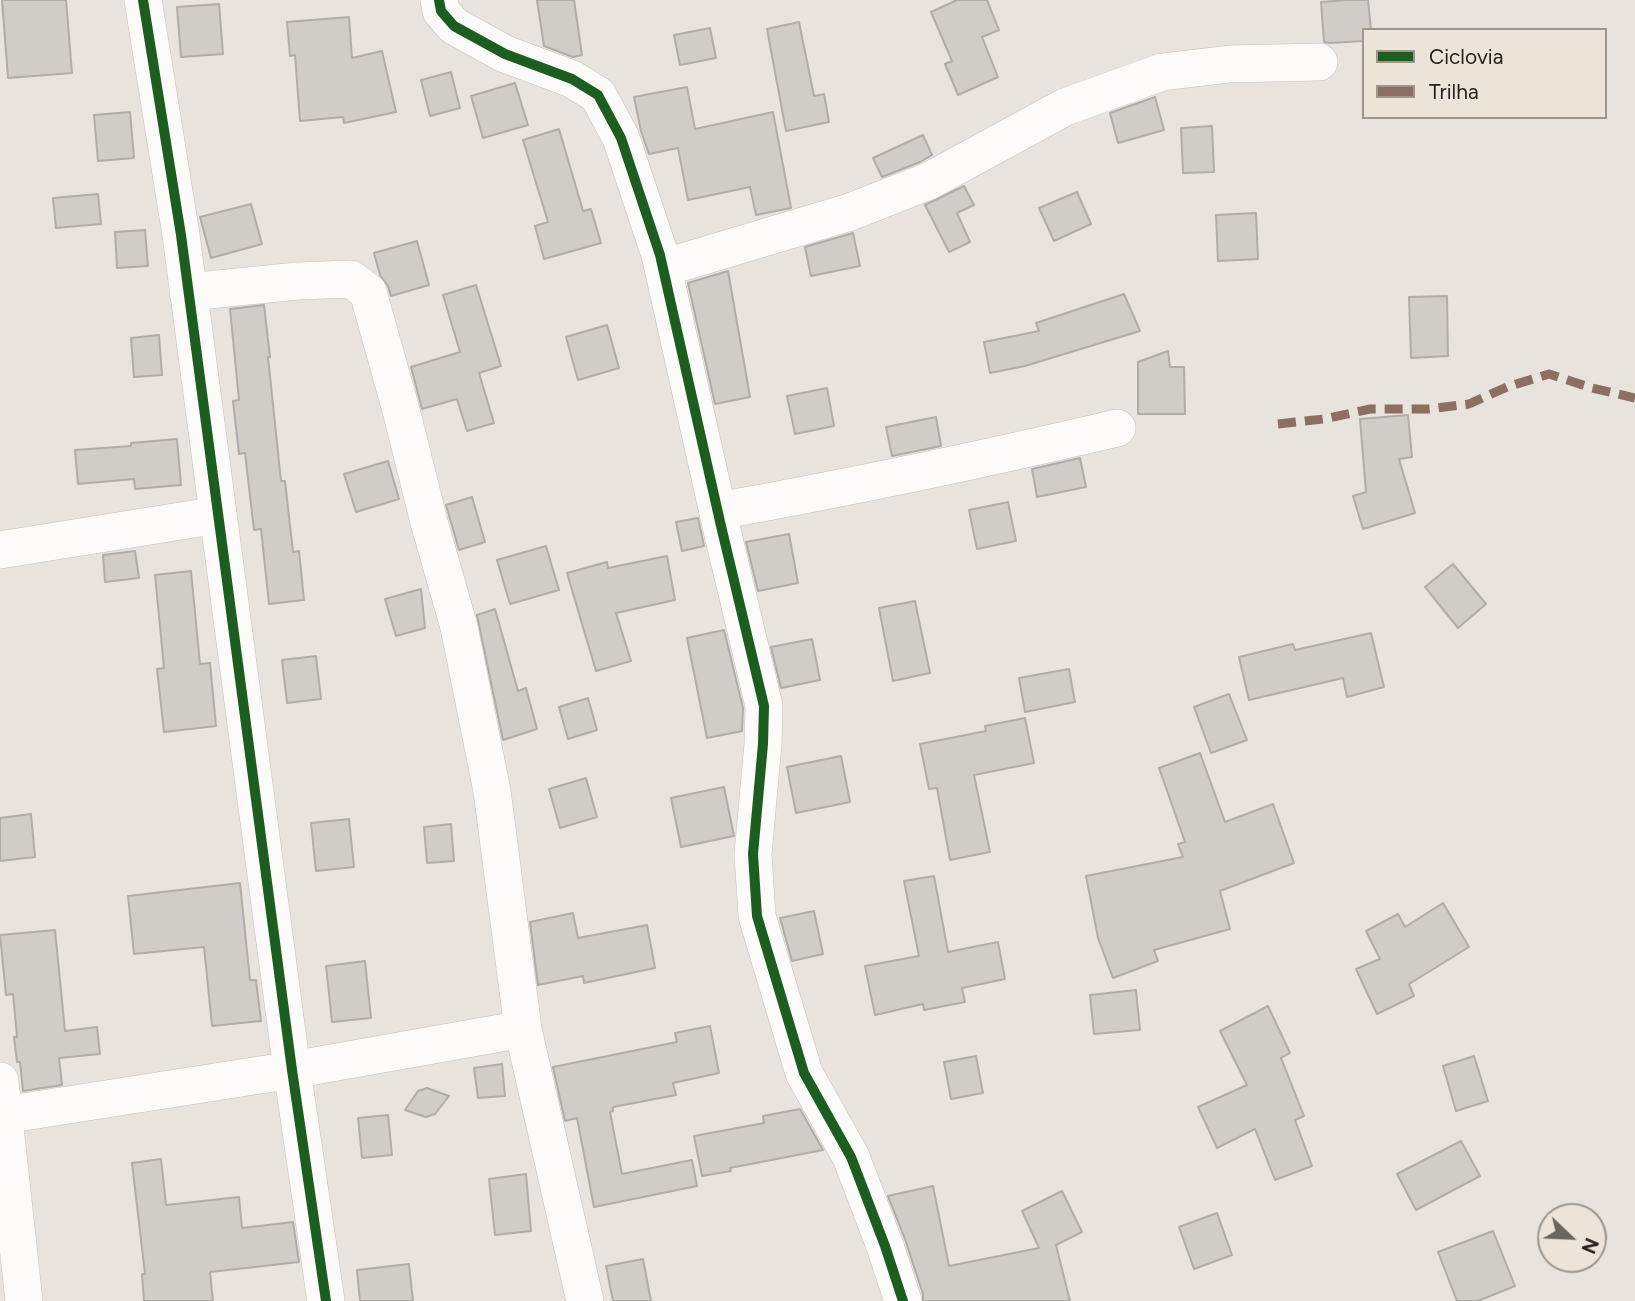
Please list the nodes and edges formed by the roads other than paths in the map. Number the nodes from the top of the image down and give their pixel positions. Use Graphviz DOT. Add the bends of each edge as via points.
graph roads {
  1 [pos="143,0"];
  2 [pos="439,0"];
  3 [pos="1319,62"];
  4 [pos="663,268"];
  5 [pos="188,292"];
  6 [pos="1117,428"];
  7 [pos="718,511"];
  8 [pos="218,515"];
  9 [pos="0,550"];
  10 [pos="523,1029"];
  11 [pos="292,1070"];
  12 [pos="2,1098"];
  13 [pos="24,1301"];
  14 [pos="326,1301"];
  15 [pos="585,1301"];
  16 [pos="903,1301"];
  1 -- 5 [label="street"];
  2 -- 4 [label="street" via="441,11 454,26 598,95 621,138"];
  3 -- 4 [label="street" via="1230,64 1162,72 1065,107 929,181 850,212"];
  4 -- 7 [label="street"];
  5 -- 8 [label="street"];
  5 -- 10 [label="street" via="351,279 368,292 459,627 492,791"];
  6 -- 7 [label="street" via="962,464"];
  7 -- 16 [label="street" via="764,706 753,854 757,916 804,1073 851,1157"];
  8 -- 9 [label="street"];
  8 -- 11 [label="street"];
  10 -- 11 [label="street"];
  10 -- 15 [label="street"];
  11 -- 12 [label="street"];
  11 -- 14 [label="street"];
  12 -- 13 [label="street"];
}
